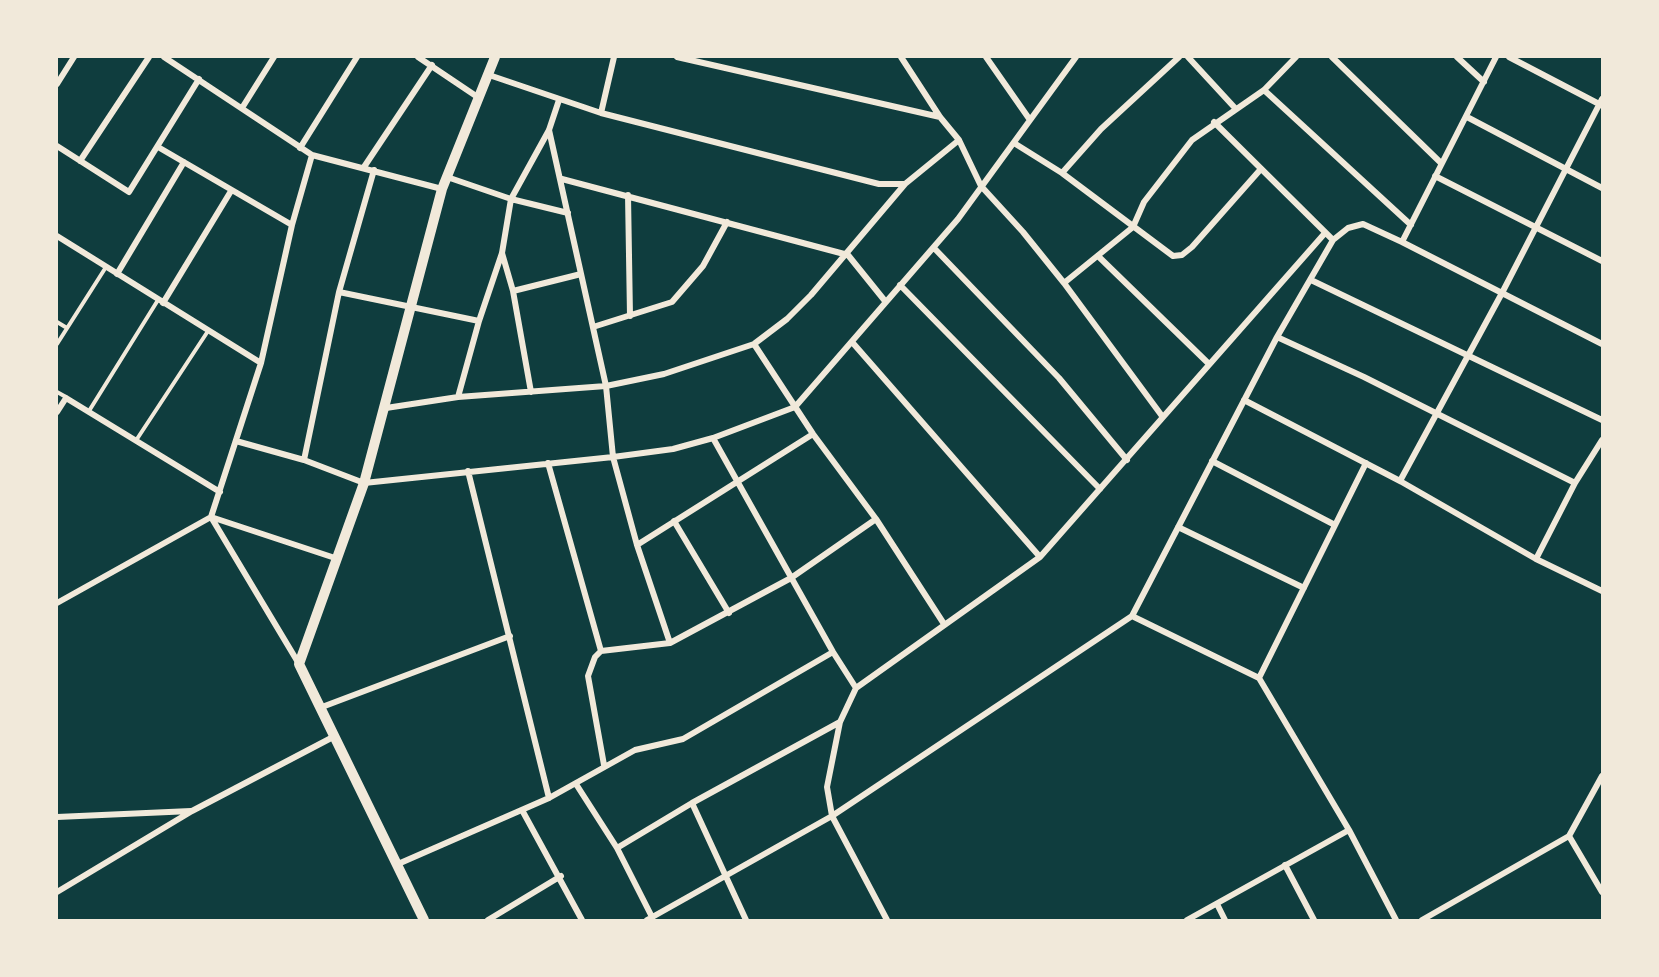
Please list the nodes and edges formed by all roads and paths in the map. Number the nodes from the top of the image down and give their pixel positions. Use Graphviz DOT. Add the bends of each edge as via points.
graph roads {
  1 [pos="74,57"];
  2 [pos="148,57"];
  3 [pos="164,57"];
  4 [pos="274,57"];
  5 [pos="357,57"];
  6 [pos="418,57"];
  7 [pos="495,57"];
  8 [pos="614,57"];
  9 [pos="677,57"];
  10 [pos="901,57"];
  11 [pos="986,57"];
  12 [pos="1075,57"];
  13 [pos="1179,57"];
  14 [pos="1188,57"];
  15 [pos="1296,57"];
  16 [pos="1332,57"];
  17 [pos="1457,57"];
  18 [pos="1496,57"];
  19 [pos="1509,57"];
  20 [pos="432,65"];
  21 [pos="489,75"];
  22 [pos="199,79"];
  23 [pos="1484,81"];
  24 [pos="57,84"];
  25 [pos="1264,90"];
  26 [pos="479,98"];
  27 [pos="559,100"];
  28 [pos="1601,102"];
  29 [pos="242,108"];
  30 [pos="1235,108"];
  31 [pos="601,113"];
  32 [pos="940,117"];
  33 [pos="1467,117"];
  34 [pos="1030,120"];
  35 [pos="1214,122"];
  36 [pos="549,130"];
  37 [pos="958,140"];
  38 [pos="1014,144"];
  39 [pos="57,146"];
  40 [pos="158,147"];
  41 [pos="300,148"];
  42 [pos="312,155"];
  43 [pos="80,161"];
  44 [pos="184,162"];
  45 [pos="1441,163"];
  46 [pos="364,167"];
  47 [pos="1564,169"];
  48 [pos="374,170"];
  49 [pos="1260,170"];
  50 [pos="1062,173"];
  51 [pos="1435,176"];
  52 [pos="447,177"];
  53 [pos="562,179"];
  54 [pos="905,184"];
  55 [pos="981,186"];
  56 [pos="1602,188"];
  57 [pos="442,189"];
  58 [pos="231,191"];
  59 [pos="628,195"];
  60 [pos="511,199"];
  61 [pos="568,213"];
  62 [pos="727,222"];
  63 [pos="292,225"];
  64 [pos="1411,225"];
  65 [pos="1536,226"];
  66 [pos="1133,227"];
  67 [pos="1325,233"];
  68 [pos="57,236"];
  69 [pos="1333,240"];
  70 [pos="1402,243"];
  71 [pos="934,248"];
  72 [pos="502,253"];
  73 [pos="848,255"];
  74 [pos="1098,256"];
  75 [pos="1602,261"];
  76 [pos="106,267"];
  77 [pos="117,274"];
  78 [pos="581,274"];
  79 [pos="1311,280"];
  80 [pos="1064,283"];
  81 [pos="900,285"];
  82 [pos="513,291"];
  83 [pos="339,292"];
  84 [pos="1502,293"];
  85 [pos="160,301"];
  86 [pos="885,301"];
  87 [pos="411,307"];
  88 [pos="630,316"];
  89 [pos="478,321"];
  90 [pos="57,322"];
  91 [pos="593,327"];
  92 [pos="67,328"];
  93 [pos="208,331"];
  94 [pos="1277,337"];
  95 [pos="852,342"];
  96 [pos="57,344"];
  97 [pos="754,344"];
  98 [pos="1602,344"];
  99 [pos="1468,355"];
  100 [pos="261,363"];
  101 [pos="1209,364"];
  102 [pos="606,386"];
  103 [pos="57,392"];
  104 [pos="531,392"];
  105 [pos="458,397"];
  106 [pos="66,398"];
  107 [pos="1244,400"];
  108 [pos="795,407"];
  109 [pos="386,408"];
  110 [pos="88,411"];
  111 [pos="57,412"];
  112 [pos="1435,414"];
  113 [pos="1162,416"];
  114 [pos="1602,420"];
  115 [pos="813,434"];
  116 [pos="713,438"];
  117 [pos="137,439"];
  118 [pos="236,441"];
  119 [pos="1601,444"];
  120 [pos="613,457"];
  121 [pos="304,460"];
  122 [pos="1127,460"];
  123 [pos="1212,461"];
  124 [pos="548,463"];
  125 [pos="1366,463"];
  126 [pos="468,471"];
  127 [pos="1400,481"];
  128 [pos="736,482"];
  129 [pos="364,483"];
  130 [pos="1575,483"];
  131 [pos="1100,489"];
  132 [pos="220,492"];
  133 [pos="211,517"];
  134 [pos="876,519"];
  135 [pos="674,521"];
  136 [pos="1335,525"];
  137 [pos="1178,527"];
  138 [pos="637,545"];
  139 [pos="1040,557"];
  140 [pos="335,558"];
  141 [pos="1536,558"];
  142 [pos="792,578"];
  143 [pos="1304,588"];
  144 [pos="1602,591"];
  145 [pos="57,603"];
  146 [pos="729,613"];
  147 [pos="1132,616"];
  148 [pos="944,624"];
  149 [pos="510,636"];
  150 [pos="670,643"];
  151 [pos="601,651"];
  152 [pos="833,652"];
  153 [pos="299,664"];
  154 [pos="1259,678"];
  155 [pos="856,688"];
  156 [pos="322,707"];
  157 [pos="840,722"];
  158 [pos="336,735"];
  159 [pos="604,765"];
  160 [pos="1602,776"];
  161 [pos="576,784"];
  162 [pos="549,798"];
  163 [pos="692,803"];
  164 [pos="522,810"];
  165 [pos="192,811"];
  166 [pos="832,816"];
  167 [pos="57,817"];
  168 [pos="1349,830"];
  169 [pos="1569,836"];
  170 [pos="617,848"];
  171 [pos="398,864"];
  172 [pos="1285,865"];
  173 [pos="724,875"];
  174 [pos="561,876"];
  175 [pos="57,892"];
  176 [pos="1602,892"];
  177 [pos="1217,904"];
  178 [pos="650,918"];
  179 [pos="424,920"];
  180 [pos="488,920"];
  181 [pos="582,920"];
  182 [pos="746,920"];
  183 [pos="887,920"];
  184 [pos="1187,920"];
  185 [pos="1226,920"];
  186 [pos="1314,920"];
  187 [pos="1396,920"];
  188 [pos="1422,920"];
  1 -- 24 [label="street"];
  2 -- 43 [label="street"];
  3 -- 22 [label="street"];
  4 -- 29 [label="street"];
  5 -- 41 [label="street"];
  6 -- 20 [label="street"];
  7 -- 21 [label="main road"];
  8 -- 31 [label="street"];
  9 -- 32 [label="street"];
  10 -- 32 [label="street"];
  11 -- 34 [label="street"];
  12 -- 34 [label="street"];
  13 -- 50 [label="street" via="1101,129"];
  14 -- 30 [label="street"];
  15 -- 25 [label="street"];
  16 -- 45 [label="street"];
  17 -- 23 [label="street"];
  18 -- 23 [label="street"];
  19 -- 28 [label="street"];
  20 -- 26 [label="street"];
  20 -- 46 [label="street"];
  21 -- 26 [label="main road"];
  21 -- 27 [label="street"];
  22 -- 29 [label="street"];
  22 -- 40 [label="street"];
  23 -- 33 [label="street"];
  25 -- 30 [label="street"];
  25 -- 64 [label="street"];
  26 -- 52 [label="main road"];
  27 -- 31 [label="street"];
  27 -- 36 [label="street"];
  28 -- 47 [label="street"];
  29 -- 41 [label="street"];
  30 -- 35 [label="street"];
  31 -- 54 [label="street" via="879,184"];
  32 -- 37 [label="street"];
  33 -- 45 [label="street"];
  33 -- 47 [label="street"];
  34 -- 38 [label="street"];
  35 -- 49 [label="street"];
  35 -- 66 [label="street" via="1180,155 1144,202"];
  36 -- 53 [label="street"];
  36 -- 60 [label="street"];
  37 -- 54 [label="street"];
  37 -- 55 [label="street"];
  38 -- 50 [label="street"];
  38 -- 55 [label="street"];
  39 -- 43 [label="street"];
  40 -- 43 [label="street" via="129,192"];
  40 -- 44 [label="street"];
  41 -- 42 [label="street"];
  42 -- 46 [label="street"];
  42 -- 63 [label="street"];
  44 -- 58 [label="street"];
  44 -- 77 [label="street"];
  45 -- 51 [label="street"];
  46 -- 48 [label="street"];
  47 -- 56 [label="street"];
  47 -- 65 [label="street"];
  48 -- 57 [label="street"];
  48 -- 83 [label="street"];
  49 -- 66 [label="street" via="1182,255 1173,256"];
  49 -- 67 [label="street"];
  50 -- 66 [label="street"];
  51 -- 64 [label="street"];
  51 -- 65 [label="street"];
  52 -- 57 [label="main road"];
  52 -- 60 [label="street"];
  53 -- 59 [label="street"];
  53 -- 61 [label="street"];
  54 -- 73 [label="street"];
  55 -- 71 [label="street"];
  55 -- 80 [label="street"];
  57 -- 87 [label="main road"];
  58 -- 63 [label="street"];
  58 -- 85 [label="street"];
  59 -- 62 [label="street"];
  59 -- 88 [label="street"];
  60 -- 61 [label="street"];
  60 -- 72 [label="street"];
  61 -- 78 [label="street"];
  62 -- 73 [label="street"];
  62 -- 88 [label="street" via="703,266 679,296 666,305"];
  63 -- 100 [label="street"];
  64 -- 70 [label="street"];
  65 -- 75 [label="street"];
  65 -- 84 [label="street"];
  66 -- 74 [label="street"];
  67 -- 69 [label="street"];
  67 -- 101 [label="street"];
  68 -- 76 [label="street"];
  69 -- 70 [label="street" via="1348,228 1363,224"];
  69 -- 79 [label="street"];
  70 -- 84 [label="street"];
  71 -- 81 [label="street"];
  71 -- 122 [label="street" via="1059,378"];
  72 -- 82 [label="street"];
  72 -- 89 [label="street"];
  73 -- 86 [label="street"];
  73 -- 97 [label="street" via="787,319"];
  74 -- 80 [label="street"];
  74 -- 101 [label="street"];
  76 -- 77 [label="street"];
  76 -- 92 [label="lane"];
  77 -- 85 [label="street"];
  78 -- 82 [label="street"];
  78 -- 91 [label="street"];
  79 -- 94 [label="street"];
  79 -- 99 [label="street"];
  80 -- 113 [label="street"];
  81 -- 86 [label="street"];
  81 -- 131 [label="street"];
  82 -- 104 [label="street"];
  83 -- 87 [label="street"];
  83 -- 121 [label="street"];
  84 -- 98 [label="street"];
  84 -- 99 [label="street"];
  85 -- 93 [label="street"];
  85 -- 110 [label="lane"];
  86 -- 95 [label="street"];
  87 -- 89 [label="street"];
  87 -- 109 [label="main road"];
  88 -- 91 [label="street"];
  89 -- 105 [label="street"];
  90 -- 92 [label="lane"];
  91 -- 102 [label="street"];
  92 -- 96 [label="lane"];
  93 -- 100 [label="street"];
  93 -- 117 [label="lane"];
  94 -- 107 [label="street"];
  94 -- 112 [label="street"];
  95 -- 108 [label="street"];
  95 -- 139 [label="street"];
  97 -- 102 [label="street" via="664,374"];
  97 -- 108 [label="street"];
  99 -- 112 [label="street"];
  99 -- 114 [label="street"];
  100 -- 118 [label="street"];
  101 -- 113 [label="street"];
  102 -- 104 [label="street"];
  102 -- 120 [label="street"];
  103 -- 106 [label="lane"];
  104 -- 105 [label="street"];
  105 -- 109 [label="street"];
  106 -- 110 [label="street"];
  106 -- 111 [label="street"];
  107 -- 123 [label="street"];
  107 -- 125 [label="street"];
  108 -- 115 [label="street"];
  108 -- 116 [label="street"];
  109 -- 129 [label="main road"];
  110 -- 117 [label="street"];
  112 -- 127 [label="street"];
  112 -- 130 [label="street"];
  113 -- 122 [label="street"];
  115 -- 128 [label="street"];
  115 -- 134 [label="street"];
  116 -- 120 [label="street" via="673,449"];
  116 -- 128 [label="street"];
  117 -- 132 [label="street"];
  118 -- 121 [label="street"];
  118 -- 132 [label="street"];
  119 -- 130 [label="street"];
  120 -- 124 [label="street"];
  120 -- 138 [label="street"];
  121 -- 129 [label="street"];
  122 -- 131 [label="street"];
  123 -- 136 [label="street"];
  123 -- 137 [label="street"];
  124 -- 126 [label="street"];
  124 -- 151 [label="street"];
  125 -- 127 [label="street"];
  125 -- 136 [label="street"];
  126 -- 129 [label="street"];
  126 -- 149 [label="street"];
  127 -- 141 [label="street"];
  128 -- 135 [label="street"];
  128 -- 142 [label="street"];
  129 -- 140 [label="main road"];
  130 -- 141 [label="street"];
  131 -- 139 [label="street"];
  132 -- 133 [label="street"];
  133 -- 140 [label="street"];
  133 -- 145 [label="street"];
  133 -- 153 [label="street"];
  134 -- 142 [label="street"];
  134 -- 148 [label="street"];
  135 -- 138 [label="street"];
  135 -- 146 [label="street"];
  136 -- 143 [label="street"];
  137 -- 143 [label="street"];
  137 -- 147 [label="street"];
  138 -- 150 [label="street"];
  139 -- 148 [label="street"];
  140 -- 153 [label="main road"];
  141 -- 144 [label="street"];
  142 -- 146 [label="street"];
  142 -- 152 [label="street"];
  143 -- 154 [label="street"];
  146 -- 150 [label="street"];
  147 -- 154 [label="street"];
  147 -- 166 [label="street"];
  148 -- 155 [label="street"];
  149 -- 156 [label="street"];
  149 -- 162 [label="street"];
  150 -- 151 [label="street"];
  151 -- 159 [label="street" via="588,676"];
  152 -- 155 [label="street"];
  152 -- 159 [label="street" via="683,739 635,750"];
  153 -- 156 [label="main road"];
  154 -- 168 [label="street"];
  155 -- 157 [label="street"];
  156 -- 158 [label="main road"];
  157 -- 163 [label="street"];
  157 -- 166 [label="street" via="827,787"];
  158 -- 165 [label="street"];
  158 -- 171 [label="main road"];
  159 -- 161 [label="street"];
  160 -- 169 [label="street"];
  161 -- 162 [label="street"];
  161 -- 170 [label="street"];
  162 -- 164 [label="street"];
  163 -- 170 [label="street"];
  163 -- 173 [label="street"];
  164 -- 171 [label="street"];
  164 -- 174 [label="street"];
  165 -- 167 [label="street"];
  165 -- 175 [label="street"];
  166 -- 173 [label="street"];
  166 -- 183 [label="street"];
  168 -- 172 [label="street"];
  168 -- 187 [label="street"];
  169 -- 176 [label="street"];
  169 -- 188 [label="street"];
  170 -- 178 [label="street"];
  171 -- 179 [label="main road"];
  172 -- 177 [label="street"];
  172 -- 186 [label="street"];
  173 -- 178 [label="street"];
  173 -- 182 [label="street"];
  174 -- 180 [label="street"];
  174 -- 181 [label="street"];
  177 -- 184 [label="street"];
  177 -- 185 [label="street"];
}
